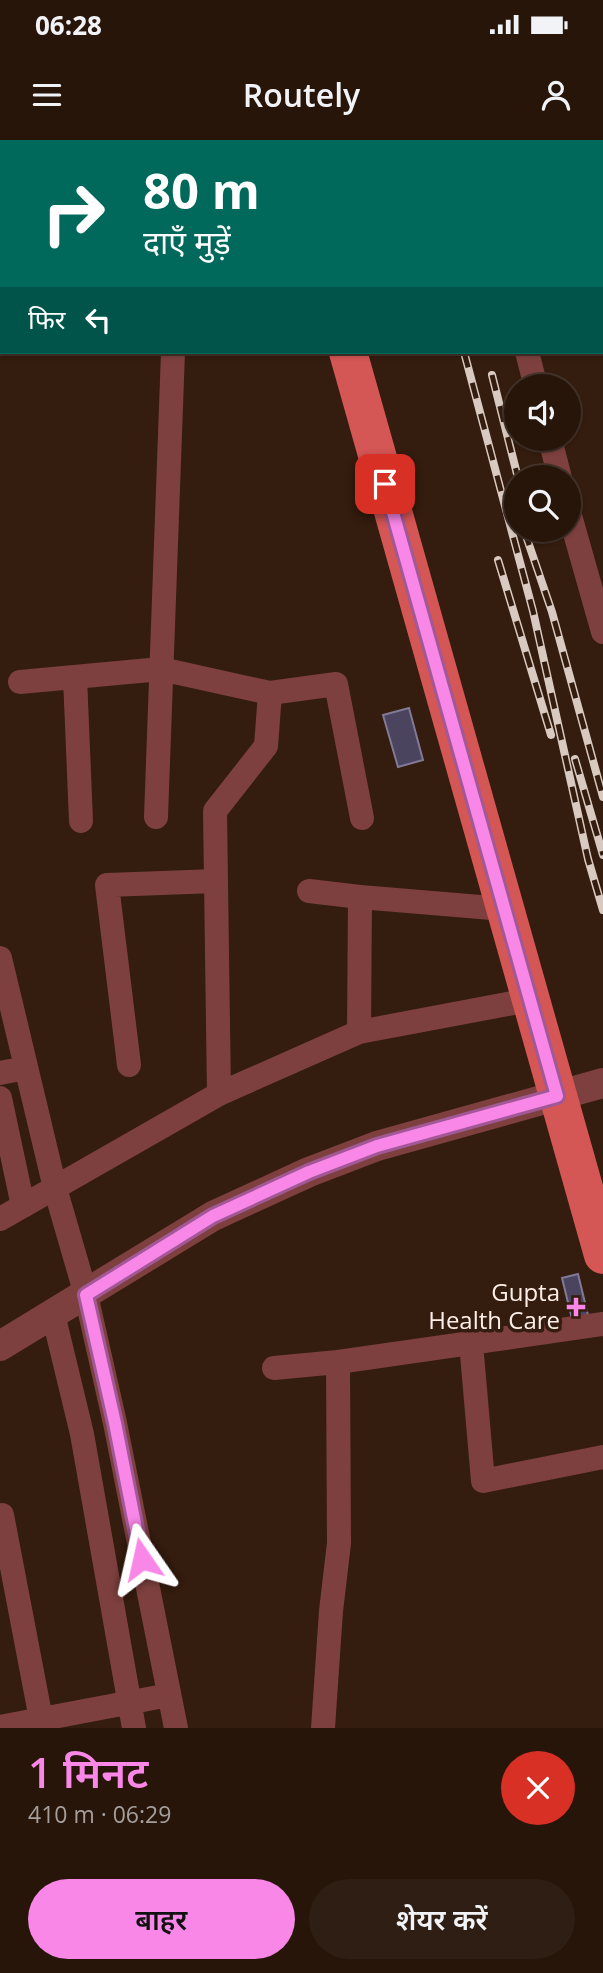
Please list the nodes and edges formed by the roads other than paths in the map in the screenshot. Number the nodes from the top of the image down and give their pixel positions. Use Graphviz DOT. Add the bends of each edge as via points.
graph roads {
  1 [pos="173,354"];
  2 [pos="349,354"];
  3 [pos="528,354"];
  4 [pos="533,374"];
  5 [pos="578,542"];
  6 [pos="603,632"];
  7 [pos="161,669"];
  8 [pos="75,677"];
  9 [pos="20,682"];
  10 [pos="270,693"];
  11 [pos="156,817"];
  12 [pos="362,818"];
  13 [pos="81,821"];
  14 [pos="216,881"];
  15 [pos="309,891"];
  16 [pos="360,897"];
  17 [pos="504,909"];
  18 [pos="0,958"];
  19 [pos="529,1000"];
  20 [pos="359,1032"];
  21 [pos="130,1065"];
  22 [pos="26,1068"];
  23 [pos="0,1073"];
  24 [pos="603,1083"];
  25 [pos="219,1094"];
  26 [pos="557,1096"];
  27 [pos="0,1097"];
  28 [pos="55,1188"];
  29 [pos="23,1206"];
  30 [pos="0,1219"];
  31 [pos="603,1255"];
  32 [pos="86,1295"];
  33 [pos="53,1314"];
  34 [pos="603,1324"];
  35 [pos="471,1343"];
  36 [pos="0,1346"];
  37 [pos="338,1362"];
  38 [pos="274,1368"];
  39 [pos="603,1457"];
  40 [pos="2,1515"];
  41 [pos="170,1695"];
  42 [pos="129,1701"];
  43 [pos="41,1718"];
  44 [pos="0,1727"];
  45 [pos="134,1728"];
  46 [pos="176,1728"];
  47 [pos="323,1728"];
  1 -- 7 [label="street"];
  2 -- 17 [label="main road"];
  3 -- 4 [label="street"];
  5 -- 6 [label="street"];
  7 -- 8 [label="street"];
  7 -- 10 [label="street"];
  7 -- 11 [label="street"];
  8 -- 9 [label="street"];
  8 -- 13 [label="street"];
  10 -- 12 [label="street" via="336,684"];
  10 -- 14 [label="street" via="266,746 215,811"];
  14 -- 21 [label="street" via="107,885"];
  14 -- 25 [label="street"];
  15 -- 16 [label="street"];
  16 -- 17 [label="street"];
  16 -- 20 [label="street"];
  17 -- 19 [label="main road"];
  18 -- 22 [label="street"];
  19 -- 20 [label="street"];
  19 -- 26 [label="main road"];
  20 -- 25 [label="street"];
  22 -- 23 [label="street"];
  22 -- 28 [label="street"];
  24 -- 26 [label="street"];
  25 -- 28 [label="street"];
  26 -- 31 [label="main road"];
  26 -- 32 [label="street" via="377,1146 309,1172 213,1216"];
  27 -- 29 [label="street"];
  28 -- 29 [label="street"];
  28 -- 32 [label="street"];
  29 -- 30 [label="street"];
  32 -- 33 [label="street"];
  32 -- 41 [label="street"];
  33 -- 36 [label="street"];
  33 -- 42 [label="street" via="82,1434"];
  34 -- 35 [label="street"];
  35 -- 37 [label="street"];
  35 -- 39 [label="street" via="483,1481"];
  37 -- 38 [label="street"];
  37 -- 47 [label="street" via="340,1543"];
  40 -- 43 [label="street"];
  41 -- 42 [label="street"];
  41 -- 46 [label="street"];
  42 -- 43 [label="street"];
  42 -- 45 [label="street"];
  43 -- 44 [label="street"];
}
